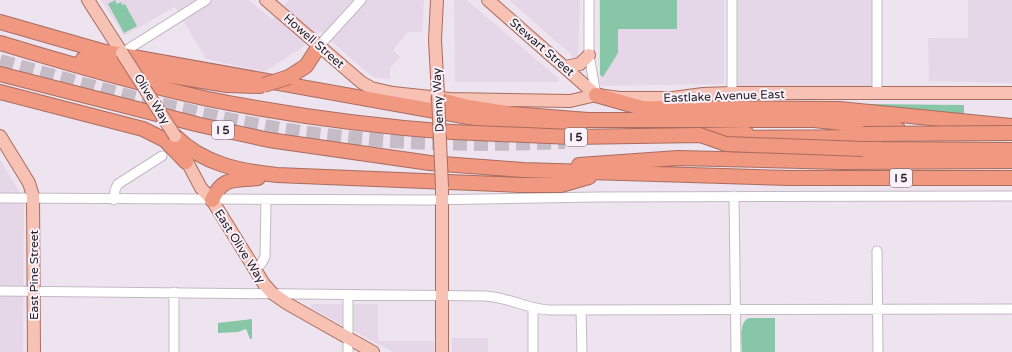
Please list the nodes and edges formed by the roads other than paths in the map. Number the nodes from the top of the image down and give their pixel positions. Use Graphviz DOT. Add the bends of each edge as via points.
graph roads {
  1 [pos="88,0"];
  2 [pos="206,0"];
  3 [pos="266,0"];
  4 [pos="361,0"];
  5 [pos="437,0"];
  6 [pos="488,0"];
  7 [pos="589,0"];
  8 [pos="732,0"];
  9 [pos="877,0"];
  10 [pos="0,22"];
  11 [pos="0,43"];
  12 [pos="319,46"];
  13 [pos="122,53"];
  14 [pos="589,55"];
  15 [pos="58,60"];
  16 [pos="565,67"];
  17 [pos="0,74"];
  18 [pos="0,92"];
  19 [pos="732,93"];
  20 [pos="877,93"];
  21 [pos="1012,93"];
  22 [pos="596,95"];
  23 [pos="437,99"];
  24 [pos="647,120"];
  25 [pos="1012,126"];
  26 [pos="700,135"];
  27 [pos="1012,135"];
  28 [pos="0,136"];
  29 [pos="175,136"];
  30 [pos="944,136"];
  31 [pos="642,139"];
  32 [pos="565,142"];
  33 [pos="1012,150"];
  34 [pos="162,156"];
  35 [pos="1012,161"];
  36 [pos="186,162"];
  37 [pos="523,170"];
  38 [pos="602,173"];
  39 [pos="277,175"];
  40 [pos="1012,178"];
  41 [pos="734,196"];
  42 [pos="1012,196"];
  43 [pos="0,198"];
  44 [pos="34,199"];
  45 [pos="114,200"];
  46 [pos="212,200"];
  47 [pos="442,200"];
  48 [pos="266,201"];
  49 [pos="877,251"];
  50 [pos="254,269"];
  51 [pos="0,291"];
  52 [pos="33,291"];
  53 [pos="174,292"];
  54 [pos="272,293"];
  55 [pos="348,295"];
  56 [pos="442,296"];
  57 [pos="532,308"];
  58 [pos="736,309"];
  59 [pos="878,309"];
  60 [pos="1012,309"];
  61 [pos="581,310"];
  62 [pos="348,338"];
  63 [pos="34,352"];
  64 [pos="174,352"];
  65 [pos="348,352"];
  66 [pos="373,352"];
  67 [pos="442,352"];
  68 [pos="533,352"];
  69 [pos="582,352"];
  70 [pos="736,352"];
  71 [pos="878,352"];
  1 -- 13 [label="main road, Olive Way"];
  2 -- 13 [label="street"];
  3 -- 12 [label="main road, Howell Street"];
  4 -- 12 [label="street"];
  5 -- 47 [label="main road, Denny Way, bridge" via="435,40"];
  6 -- 16 [label="main road, Stewart Street"];
  7 -- 14 [label="street"];
  8 -- 19 [label="street"];
  9 -- 20 [label="street"];
  10 -- 31 [label="highway" via="105,52 491,121"];
  11 -- 15 [label="highway, I 5"];
  12 -- 15 [label="highway, bridge" via="306,66 289,77 264,85 227,85 79,58"];
  12 -- 23 [label="main road, Howell Street" via="361,82 379,90"];
  13 -- 29 [label="main road, Olive Way, bridge"];
  14 -- 16 [label="main road" via="580,64"];
  14 -- 22 [label="street"];
  15 -- 26 [label="highway, I 5, bridge" via="208,99 401,128 533,136"];
  16 -- 22 [label="main road, Stewart Street"];
  17 -- 37 [label="highway, I 5" via="268,140 402,160"];
  18 -- 36 [label="highway" via="143,129 165,140"];
  19 -- 20 [label="main road, Eastlake Avenue East"];
  19 -- 22 [label="main road, Eastlake Avenue East" via="673,98 620,98"];
  20 -- 21 [label="main road, Eastlake Avenue East"];
  22 -- 23 [label="main road, Eastlake Avenue East" via="570,101"];
  22 -- 24 [label="highway" via="613,110"];
  22 -- 25 [label="highway" via="646,108 816,108"];
  23 -- 24 [label="highway" via="512,114 588,120"];
  24 -- 30 [label="highway" via="814,120"];
  26 -- 27 [label="highway, I 5, bridge"];
  26 -- 33 [label="highway, bridge" via="726,144 863,149"];
  27 -- 30 [label="highway"];
  28 -- 44 [label="main road" via="29,183"];
  29 -- 36 [label="main road, Olive Way"];
  29 -- 39 [label="highway" via="185,147 215,163 247,172"];
  30 -- 31 [label="highway"];
  31 -- 32 [label="highway"];
  34 -- 45 [label="street" via="118,184"];
  35 -- 37 [label="highway" via="842,162 671,158"];
  36 -- 46 [label="main road, Olive Way" via="201,188"];
  37 -- 38 [label="highway, I 5"];
  38 -- 39 [label="highway" via="561,185"];
  38 -- 40 [label="highway, I 5" via="789,178"];
  39 -- 46 [label="highway" via="223,184"];
  41 -- 42 [label="street"];
  41 -- 47 [label="street"];
  41 -- 58 [label="street"];
  43 -- 44 [label="street"];
  44 -- 45 [label="street"];
  44 -- 52 [label="main road, East Pine Street"];
  45 -- 46 [label="street"];
  46 -- 48 [label="street"];
  46 -- 50 [label="main road, East Olive Way"];
  47 -- 48 [label="street"];
  47 -- 56 [label="main road, Denny Way"];
  48 -- 50 [label="street" via="264,257 261,264"];
  49 -- 59 [label="street"];
  50 -- 54 [label="main road, East Olive Way"];
  51 -- 52 [label="street"];
  52 -- 53 [label="street"];
  52 -- 63 [label="main road, East Pine Street"];
  53 -- 54 [label="street"];
  53 -- 64 [label="street"];
  54 -- 55 [label="street"];
  54 -- 62 [label="main road, East Olive Way"];
  55 -- 56 [label="street"];
  55 -- 62 [label="street"];
  56 -- 57 [label="street" via="489,296"];
  56 -- 67 [label="main road, Denny Way"];
  57 -- 61 [label="street"];
  57 -- 68 [label="street"];
  58 -- 59 [label="street"];
  58 -- 61 [label="street"];
  58 -- 70 [label="street"];
  59 -- 60 [label="street"];
  59 -- 71 [label="street"];
  61 -- 69 [label="street"];
  62 -- 65 [label="street"];
  62 -- 66 [label="main road, East Olive Way"];
}
